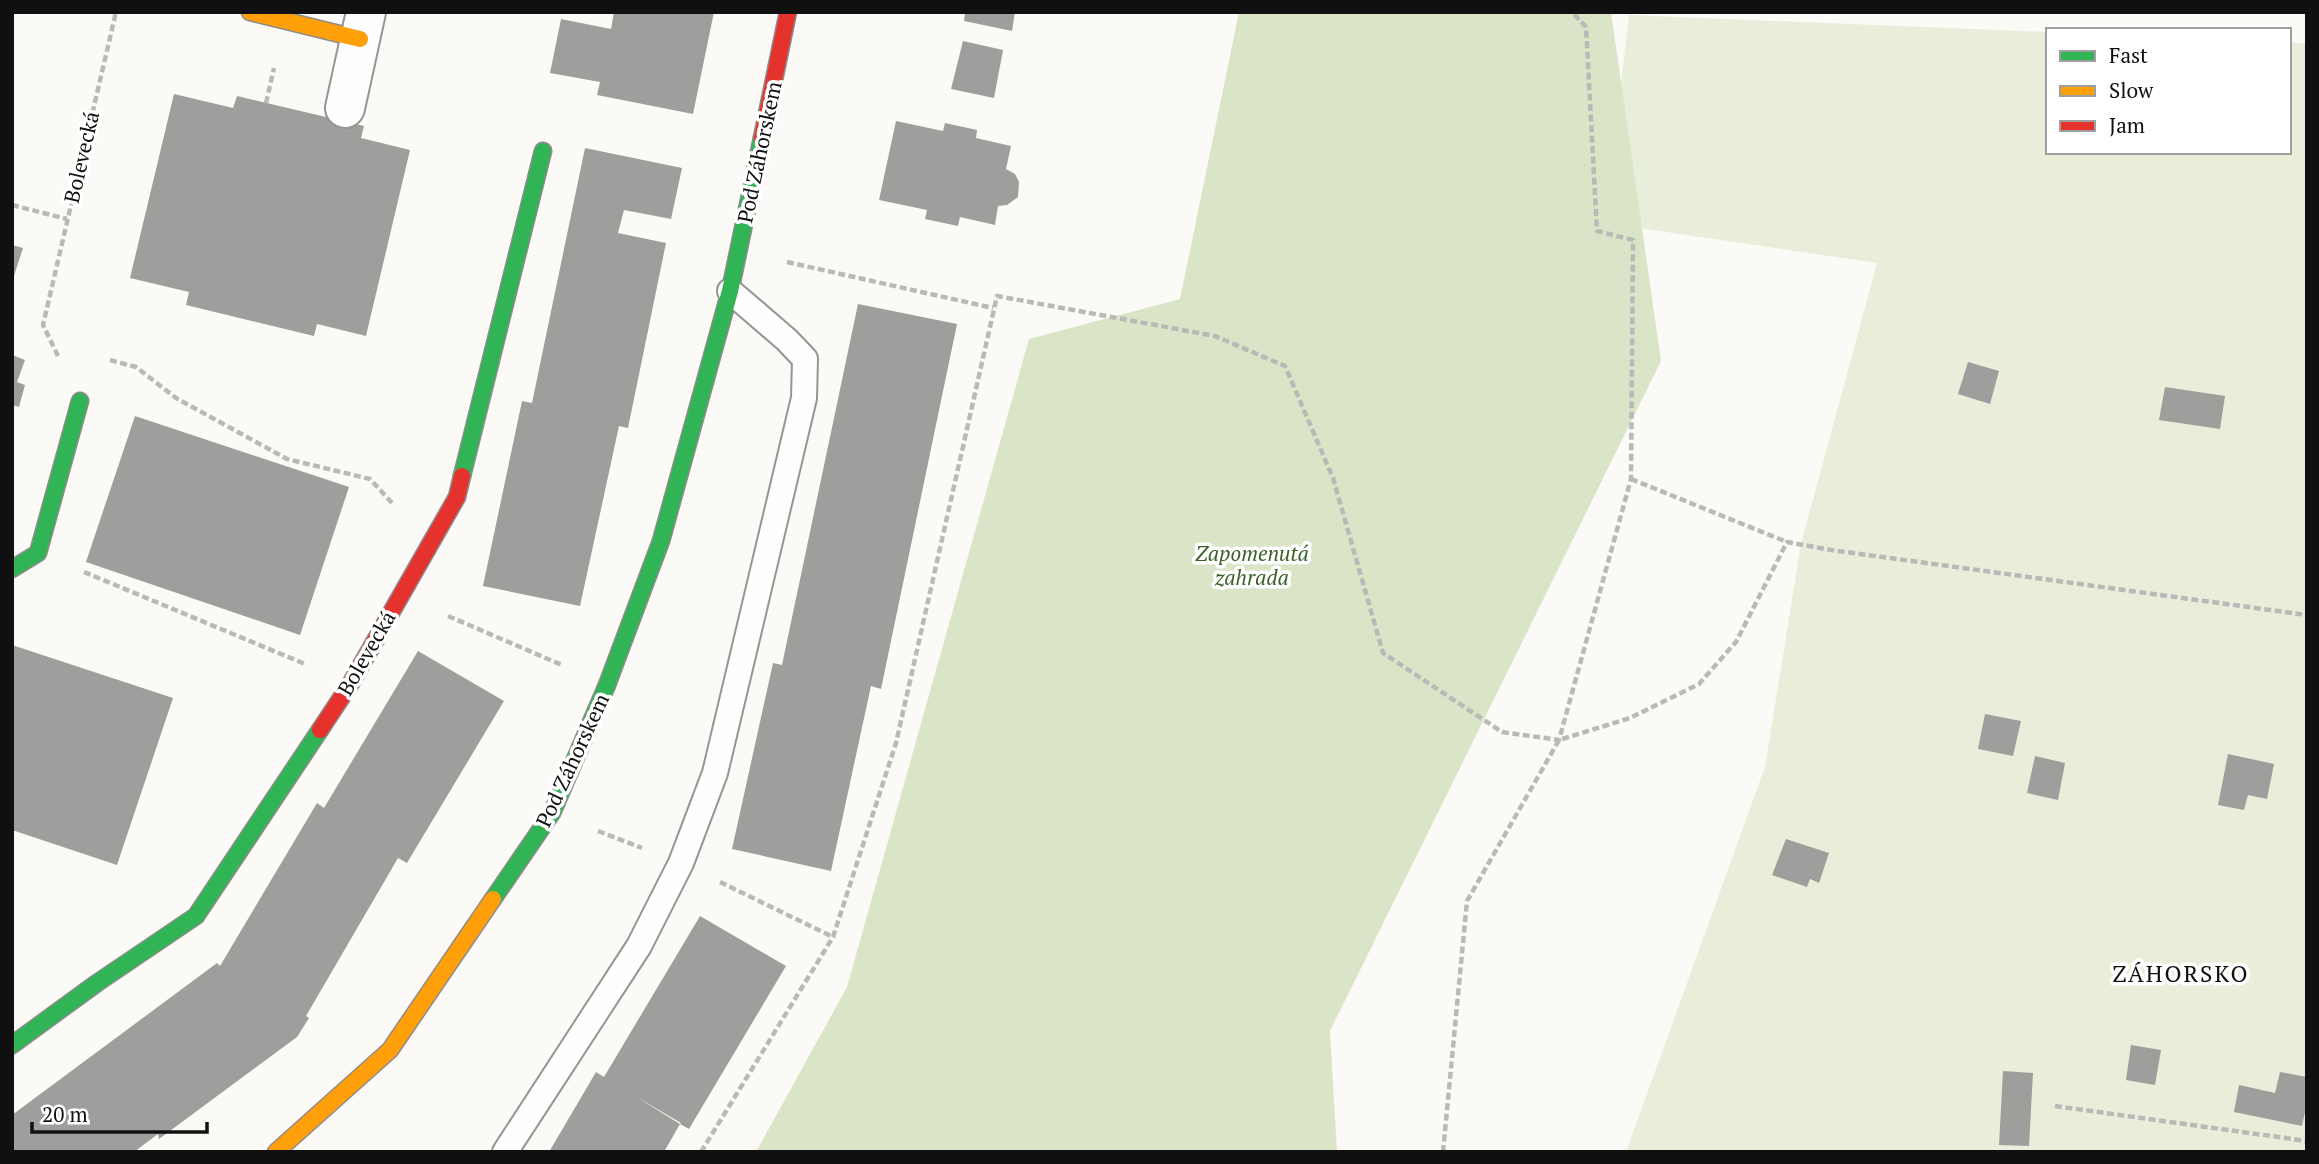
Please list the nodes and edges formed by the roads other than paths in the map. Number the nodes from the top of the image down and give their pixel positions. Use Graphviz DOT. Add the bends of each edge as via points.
graph roads {
  1 [pos="250,12"];
  2 [pos="788,12"];
  3 [pos="363,26"];
  4 [pos="345,108"];
  5 [pos="543,151"];
  6 [pos="730,291"];
  7 [pos="80,401"];
  8 [pos="12,569"];
  9 [pos="12,1045"];
  10 [pos="276,1152"];
  11 [pos="505,1152"];
  1 -- 3 [label="street"];
  2 -- 6 [label="street, Pod Záhorskem"];
  3 -- 4 [label="street"];
  5 -- 9 [label="street, Bolevecká" via="457,497 351,683 196,916"];
  6 -- 10 [label="street, Pod Záhorskem" via="660,541 607,685 552,813 390,1050"];
  6 -- 11 [label="lane" via="805,359 804,398 715,774 674,879 639,946"];
  7 -- 8 [label="street" via="38,553"];
}
